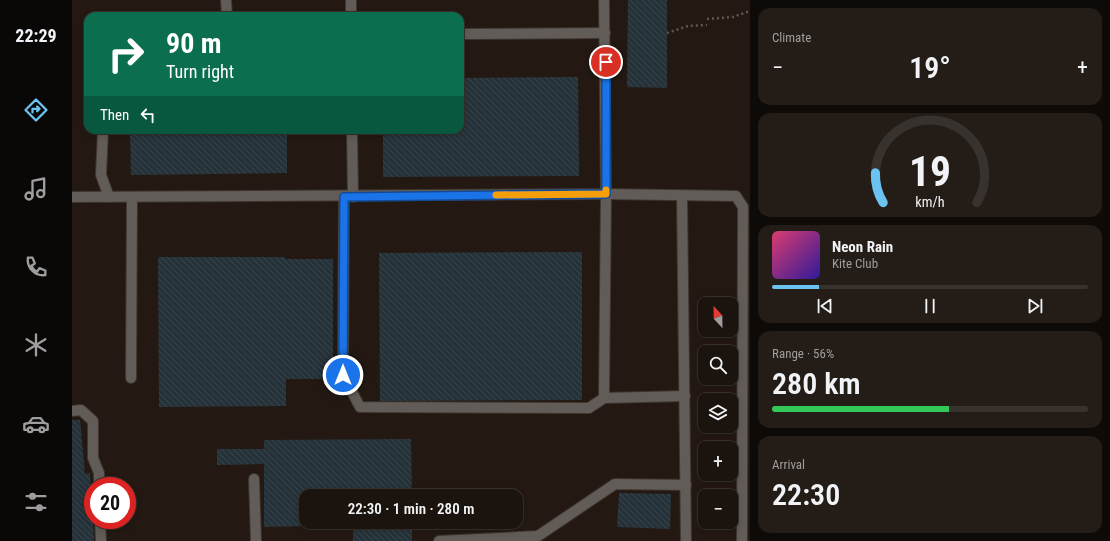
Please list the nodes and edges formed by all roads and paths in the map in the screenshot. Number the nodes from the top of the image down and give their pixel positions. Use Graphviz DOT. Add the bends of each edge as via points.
graph roads {
  1 [pos="226,0"];
  2 [pos="351,0"];
  3 [pos="604,0"];
  4 [pos="750,11"];
  5 [pos="227,12"];
  6 [pos="351,12"];
  7 [pos="707,19"];
  8 [pos="707,25"];
  9 [pos="605,33"];
  10 [pos="667,33"];
  11 [pos="464,34"];
  12 [pos="103,134"];
  13 [pos="352,134"];
  14 [pos="606,194"];
  15 [pos="72,197"];
  16 [pos="109,197"];
  17 [pos="132,197"];
  18 [pos="348,197"];
  19 [pos="682,197"];
  20 [pos="131,378"];
  21 [pos="685,396"];
  22 [pos="604,398"];
  23 [pos="72,410"];
  24 [pos="99,477"];
  25 [pos="254,479"];
  26 [pos="686,485"];
  27 [pos="100,529"];
  28 [pos="101,541"];
  29 [pos="256,541"];
  30 [pos="439,541"];
  31 [pos="686,541"];
  32 [pos="742,541"];
  1 -- 5 [label="street"];
  2 -- 6 [label="street"];
  3 -- 9 [label="street"];
  4 -- 7 [label="path" via="733,17"];
  8 -- 10 [label="path" via="688,26"];
  9 -- 11 [label="street"];
  9 -- 14 [label="street"];
  12 -- 16 [label="street" via="101,175"];
  13 -- 18 [label="street"];
  14 -- 18 [label="street"];
  14 -- 19 [label="street"];
  14 -- 22 [label="street"];
  15 -- 16 [label="street"];
  16 -- 17 [label="street"];
  17 -- 18 [label="street"];
  17 -- 20 [label="street"];
  18 -- 22 [label="street" via="343,375 360,406 589,408"];
  19 -- 21 [label="street"];
  19 -- 32 [label="street" via="736,196 743,207"];
  21 -- 22 [label="street"];
  21 -- 26 [label="street"];
  23 -- 24 [label="street" via="82,410 93,421 93,458"];
  25 -- 29 [label="street"];
  26 -- 30 [label="street" via="616,484 538,536"];
  26 -- 31 [label="street"];
  27 -- 28 [label="street"];
}
